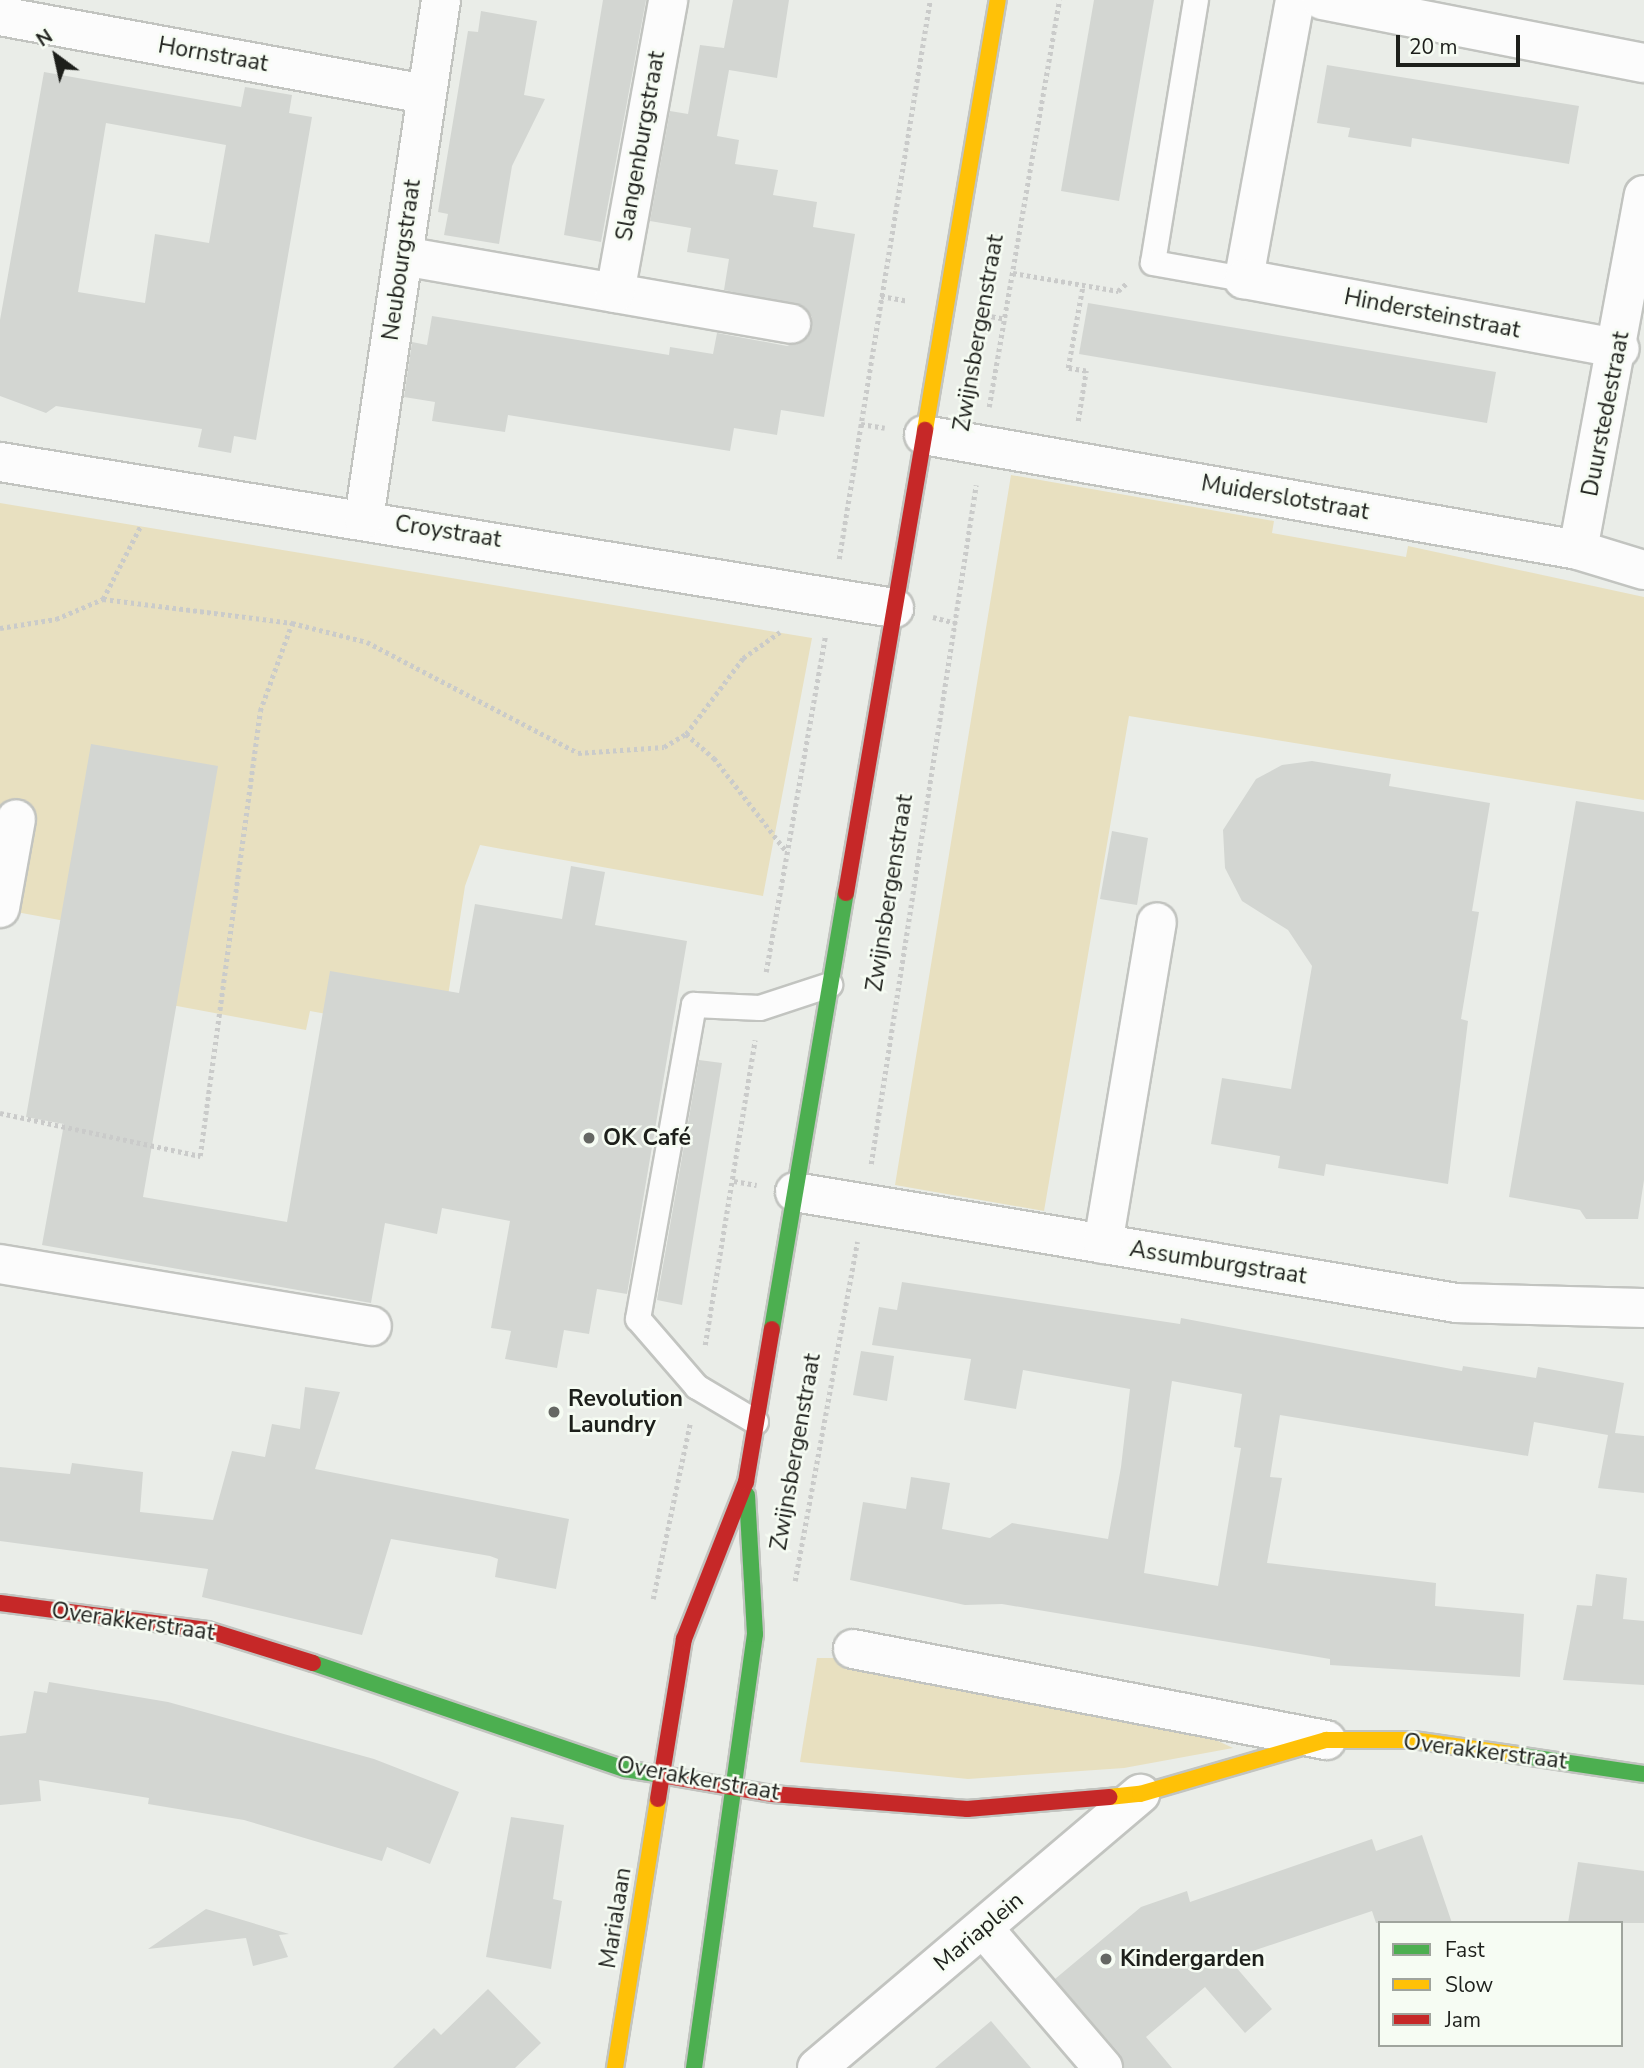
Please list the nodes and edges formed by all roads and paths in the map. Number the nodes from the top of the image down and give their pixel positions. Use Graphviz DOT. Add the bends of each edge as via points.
graph roads {
  1 [pos="441,0"];
  2 [pos="668,0"];
  3 [pos="930,0"];
  4 [pos="998,0"];
  5 [pos="1059,0"];
  6 [pos="1196,0"];
  7 [pos="1295,0"];
  8 [pos="1322,0"];
  9 [pos="0,16"];
  10 [pos="1644,63"];
  11 [pos="426,94"];
  12 [pos="1644,195"];
  13 [pos="403,256"];
  14 [pos="1153,263"];
  15 [pos="1013,273"];
  16 [pos="1244,279"];
  17 [pos="1083,285"];
  18 [pos="615,293"];
  19 [pos="791,324"];
  20 [pos="1620,349"];
  21 [pos="924,435"];
  22 [pos="981,445"];
  23 [pos="1071,461"];
  24 [pos="0,462"];
  25 [pos="155,486"];
  26 [pos="365,519"];
  27 [pos="1578,550"];
  28 [pos="1644,570"];
  29 [pos="833,594"];
  30 [pos="103,598"];
  31 [pos="894,608"];
  32 [pos="292,624"];
  33 [pos="0,628"];
  34 [pos="686,734"];
  35 [pos="16,819"];
  36 [pos="787,852"];
  37 [pos="0,908"];
  38 [pos="1157,922"];
  39 [pos="830,985"];
  40 [pos="760,1009"];
  41 [pos="0,1113"];
  42 [pos="795,1192"];
  43 [pos="864,1204"];
  44 [pos="1103,1244"];
  45 [pos="0,1264"];
  46 [pos="1644,1308"];
  47 [pos="372,1326"];
  48 [pos="698,1387"];
  49 [pos="756,1422"];
  50 [pos="746,1482"];
  51 [pos="793,1593"];
  52 [pos="0,1603"];
  53 [pos="650,1614"];
  54 [pos="853,1649"];
  55 [pos="1326,1740"];
  56 [pos="1644,1774"];
  57 [pos="662,1776"];
  58 [pos="733,1787"];
  59 [pos="1140,1794"];
  60 [pos="984,1929"];
  61 [pos="615,2068"];
  62 [pos="694,2068"];
  63 [pos="817,2068"];
  64 [pos="1103,2068"];
  1 -- 11 [label="street, Neubourgstraat"];
  2 -- 18 [label="street, Slangenburgstraat"];
  3 -- 29 [label="path"];
  4 -- 21 [label="street, Zwijnsbergenstraat"];
  5 -- 15 [label="path, Zwijnsbergenstraat"];
  6 -- 14 [label="lane"];
  7 -- 16 [label="street"];
  8 -- 10 [label="street"];
  9 -- 11 [label="street, Hornstraat"];
  11 -- 13 [label="street, Neubourgstraat"];
  12 -- 20 [label="street, Duurstedestraat"];
  13 -- 18 [label="street"];
  13 -- 26 [label="street, Neubourgstraat"];
  14 -- 16 [label="lane, Hindersteinstraat"];
  14 -- 17 [label="path" via="1118,291"];
  15 -- 17 [label="path"];
  15 -- 22 [label="path, Zwijnsbergenstraat"];
  16 -- 20 [label="street, Hindersteinstraat"];
  17 -- 23 [label="path" via="1068,368 1086,371"];
  18 -- 19 [label="street"];
  20 -- 27 [label="street, Duurstedestraat"];
  21 -- 22 [label="street, Muiderslotstraat"];
  21 -- 31 [label="street, Zwijnsbergenstraat"];
  22 -- 23 [label="street, Muiderslotstraat"];
  22 -- 43 [label="path, Zwijnsbergenstraat"];
  23 -- 27 [label="street, Muiderslotstraat"];
  24 -- 25 [label="street, Croystraat"];
  25 -- 26 [label="street, Croystraat"];
  25 -- 30 [label="path" via="131,555"];
  26 -- 29 [label="street, Croystraat"];
  27 -- 28 [label="street, Muiderslotstraat"];
  29 -- 31 [label="street, Croystraat"];
  29 -- 34 [label="path" via="743,658"];
  29 -- 36 [label="path"];
  30 -- 32 [label="path"];
  30 -- 33 [label="path" via="56,619"];
  31 -- 39 [label="street, Zwijnsbergenstraat"];
  32 -- 34 [label="path" via="367,642 578,753 664,747"];
  32 -- 41 [label="path" via="260,711 200,1156"];
  34 -- 36 [label="path" via="714,758"];
  35 -- 37 [label="street"];
  36 -- 40 [label="path"];
  38 -- 44 [label="street"];
  39 -- 40 [label="lane"];
  39 -- 42 [label="street, Zwijnsbergenstraat"];
  40 -- 48 [label="path"];
  40 -- 48 [label="lane" via="694,1004 638,1319"];
  42 -- 43 [label="street, Assumburgstraat"];
  42 -- 49 [label="street, Zwijnsbergenstraat"];
  43 -- 44 [label="street, Assumburgstraat"];
  43 -- 51 [label="path, Zwijnsbergenstraat"];
  44 -- 46 [label="street, Assumburgstraat" via="1456,1303"];
  45 -- 47 [label="street"];
  48 -- 49 [label="lane"];
  48 -- 53 [label="path"];
  49 -- 50 [label="street, Zwijnsbergenstraat"];
  50 -- 57 [label="street, Zwijnsbergenstraat" via="684,1639"];
  50 -- 58 [label="street, Zwijnsbergenstraat" via="755,1634"];
  52 -- 57 [label="street, Overakkerstraat" via="207,1630 432,1699 625,1769"];
  54 -- 55 [label="street, Overakkerstraat"];
  55 -- 56 [label="street, Overakkerstraat" via="1413,1740"];
  55 -- 59 [label="street, Overakkerstraat"];
  57 -- 58 [label="street, Overakkerstraat"];
  57 -- 61 [label="street, Marialaan"];
  58 -- 59 [label="street, Overakkerstraat" via="967,1809"];
  58 -- 62 [label="street"];
  59 -- 60 [label="street, Mariaplein"];
  60 -- 63 [label="street, Mariaplein"];
  60 -- 64 [label="street"];
}
